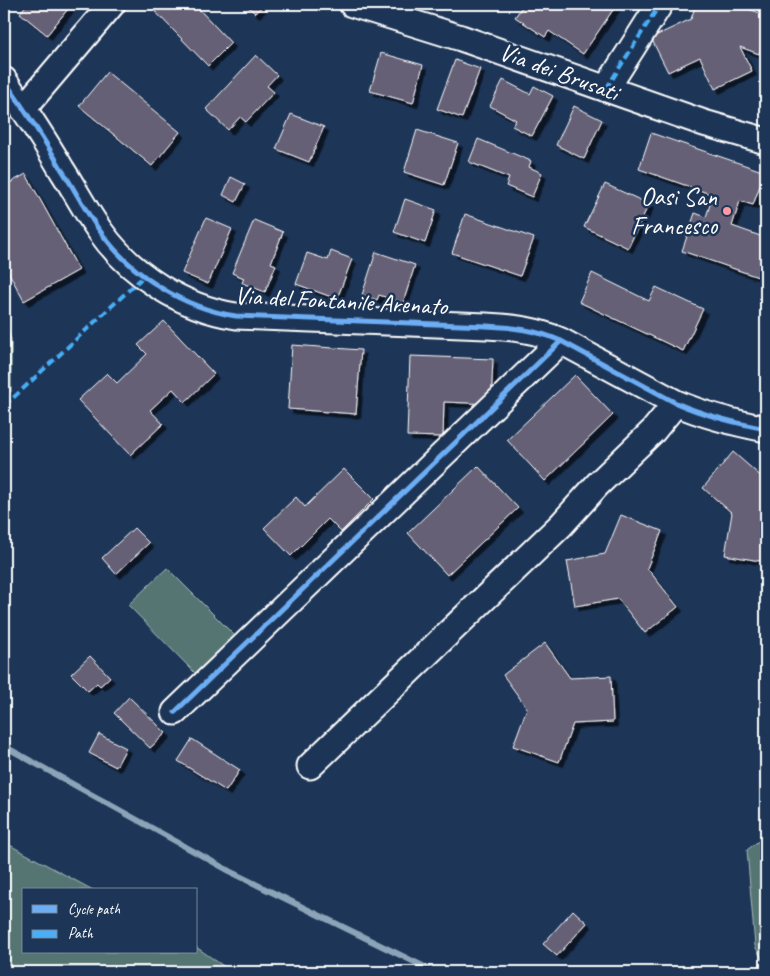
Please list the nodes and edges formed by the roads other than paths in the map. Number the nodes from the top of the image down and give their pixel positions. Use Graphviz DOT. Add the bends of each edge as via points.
graph roads {
  1 [pos="112,4"];
  2 [pos="352,4"];
  3 [pos="660,4"];
  4 [pos="4,80"];
  5 [pos="606,89"];
  6 [pos="23,109"];
  7 [pos="766,141"];
  8 [pos="561,341"];
  9 [pos="676,404"];
  10 [pos="766,429"];
  11 [pos="174,712"];
  12 [pos="310,766"];
  1 -- 6 [label="street"];
  2 -- 5 [label="street, Via dei Brusati"];
  3 -- 5 [label="street"];
  4 -- 6 [label="street, Via del Fontanile Arenato"];
  5 -- 7 [label="street, Via dei Brusati" via="704,124"];
  6 -- 8 [label="street, Via del Fontanile Arenato" via="101,233 144,276 196,306 236,316 505,327 544,334"];
  8 -- 9 [label="street, Via del Fontanile Arenato"];
  8 -- 11 [label="street"];
  9 -- 10 [label="street, Via del Fontanile Arenato"];
  9 -- 12 [label="street" via="561,525"];
}
